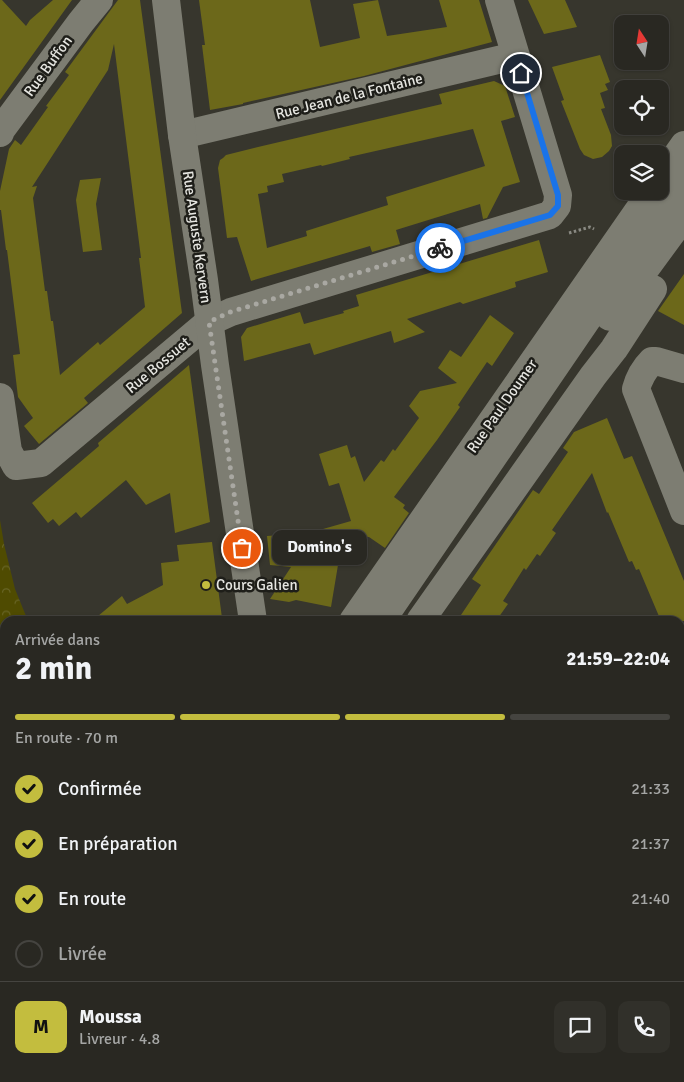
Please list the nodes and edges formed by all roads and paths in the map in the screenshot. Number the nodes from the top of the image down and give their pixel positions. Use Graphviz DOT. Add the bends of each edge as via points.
graph roads {
  1 [pos="99,0"];
  2 [pos="166,0"];
  3 [pos="499,0"];
  4 [pos="515,56"];
  5 [pos="0,133"];
  6 [pos="182,136"];
  7 [pos="684,145"];
  8 [pos="669,166"];
  9 [pos="684,182"];
  10 [pos="646,200"];
  11 [pos="684,216"];
  12 [pos="590,227"];
  13 [pos="564,234"];
  14 [pos="684,240"];
  15 [pos="209,322"];
  16 [pos="614,349"];
  17 [pos="684,369"];
  18 [pos="642,372"];
  19 [pos="0,397"];
  20 [pos="482,454"];
  21 [pos="684,510"];
  22 [pos="251,616"];
  23 [pos="357,616"];
  24 [pos="384,616"];
  25 [pos="400,616"];
  26 [pos="424,616"];
  1 -- 5 [label="street, Rue Buffon"];
  2 -- 6 [label="street, Rue Auguste Kervern"];
  3 -- 4 [label="street"];
  4 -- 6 [label="street, Rue Jean de la Fontaine"];
  4 -- 15 [label="street, Rue Bossuet" via="558,195 558,206 550,215 230,312"];
  6 -- 15 [label="street, Rue Auguste Kervern"];
  7 -- 8 [label="street"];
  9 -- 20 [label="street"];
  10 -- 20 [label="street, Rue Paul Doumer"];
  11 -- 25 [label="street" via="555,393"];
  12 -- 13 [label="path"];
  14 -- 16 [label="street"];
  15 -- 19 [label="street, Rue Bossuet" via="41,462 16,466 8,451"];
  15 -- 22 [label="street, Rue Auguste Kervern"];
  16 -- 18 [label="street"];
  16 -- 26 [label="street"];
  17 -- 18 [label="street" via="652,361"];
  18 -- 21 [label="street" via="636,389 638,398"];
  20 -- 23 [label="street, Rue Paul Doumer"];
  20 -- 24 [label="street"];
}
